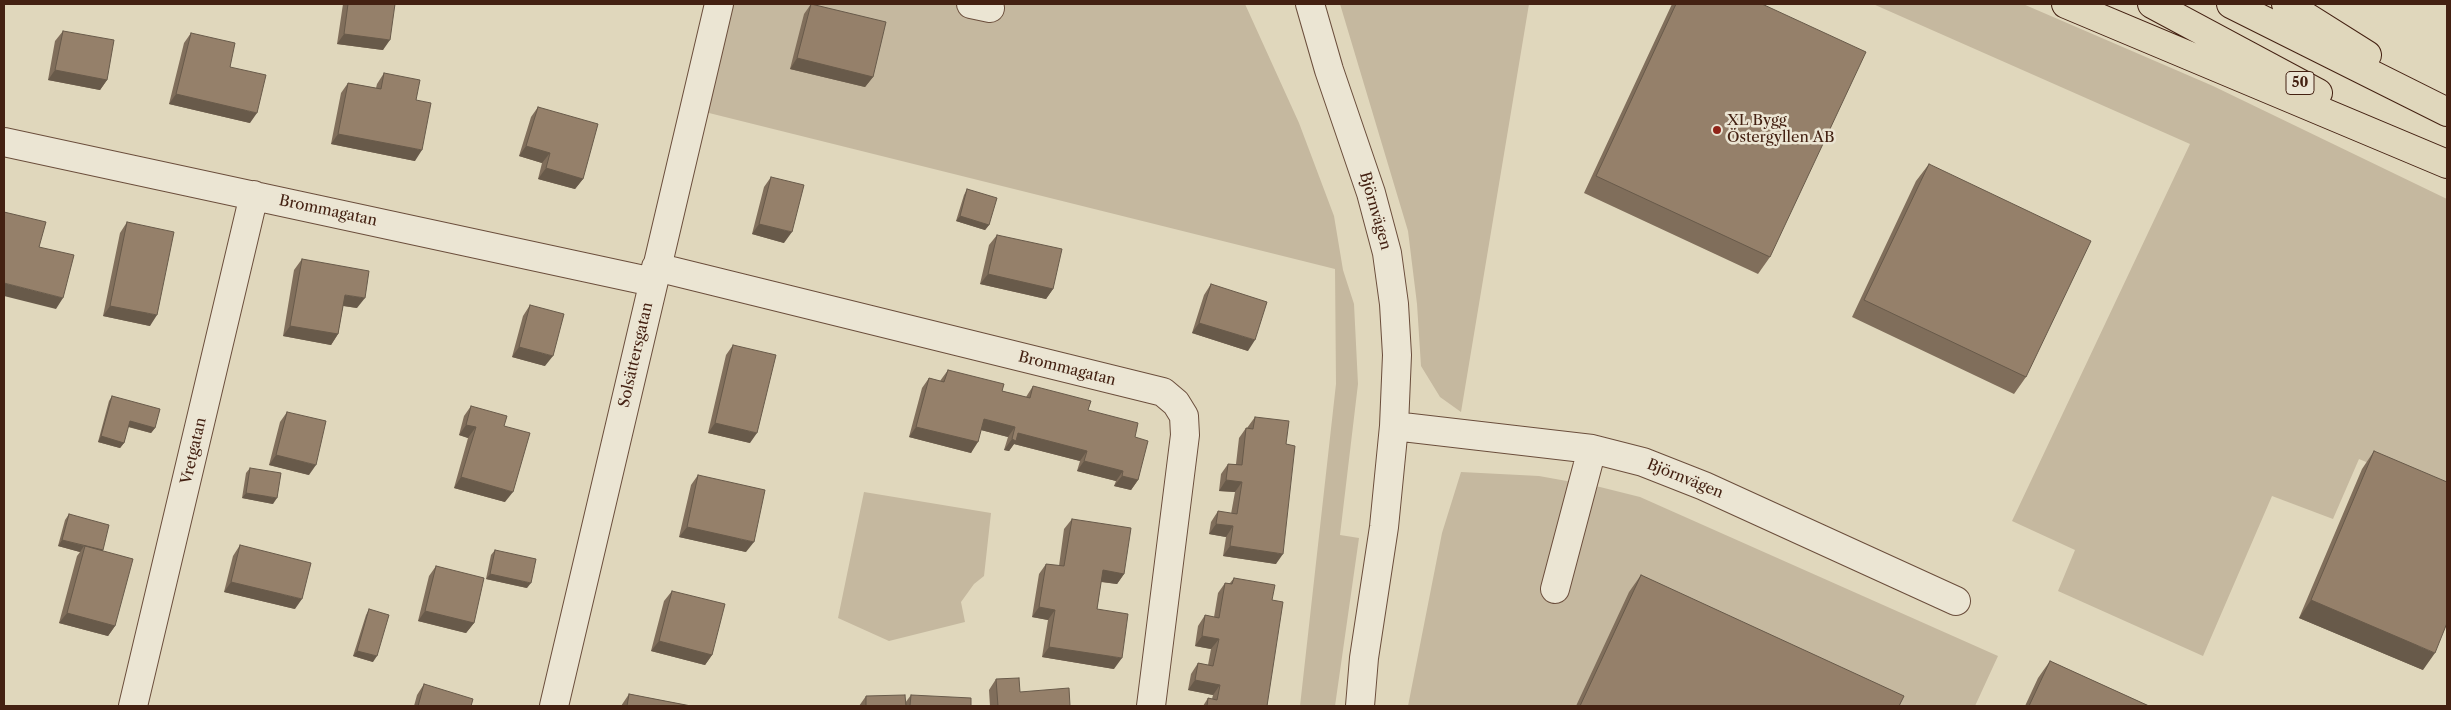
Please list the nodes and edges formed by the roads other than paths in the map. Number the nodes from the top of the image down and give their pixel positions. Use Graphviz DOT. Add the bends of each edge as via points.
graph roads {
  1 [pos="718,4"];
  2 [pos="1310,4"];
  3 [pos="2066,4"];
  4 [pos="2152,4"];
  5 [pos="2231,4"];
  6 [pos="2286,4"];
  7 [pos="2447,104"];
  8 [pos="2447,112"];
  9 [pos="4,142"];
  10 [pos="2447,163"];
  11 [pos="254,195"];
  12 [pos="654,274"];
  13 [pos="1394,426"];
  14 [pos="1592,449"];
  15 [pos="1555,589"];
  16 [pos="1956,601"];
  17 [pos="133,706"];
  18 [pos="554,706"];
  19 [pos="1151,706"];
  20 [pos="1360,706"];
  1 -- 12 [label="street, Solsättersgatan"];
  2 -- 13 [label="street, Björnvägen" via="1387,253 1397,355"];
  3 -- 10 [label="highway"];
  4 -- 10 [label="highway, 50"];
  5 -- 8 [label="highway"];
  6 -- 7 [label="highway"];
  9 -- 11 [label="street, Brommagatan"];
  11 -- 12 [label="street, Brommagatan"];
  11 -- 17 [label="street, Vretgatan"];
  12 -- 18 [label="street, Solsättersgatan"];
  12 -- 19 [label="street, Brommagatan" via="1163,392 1176,403 1184,416 1185,435"];
  13 -- 14 [label="street, Björnvägen"];
  13 -- 20 [label="street, Björnvägen"];
  14 -- 15 [label="street"];
  14 -- 16 [label="street, Björnvägen" via="1643,462 1704,486"];
}
